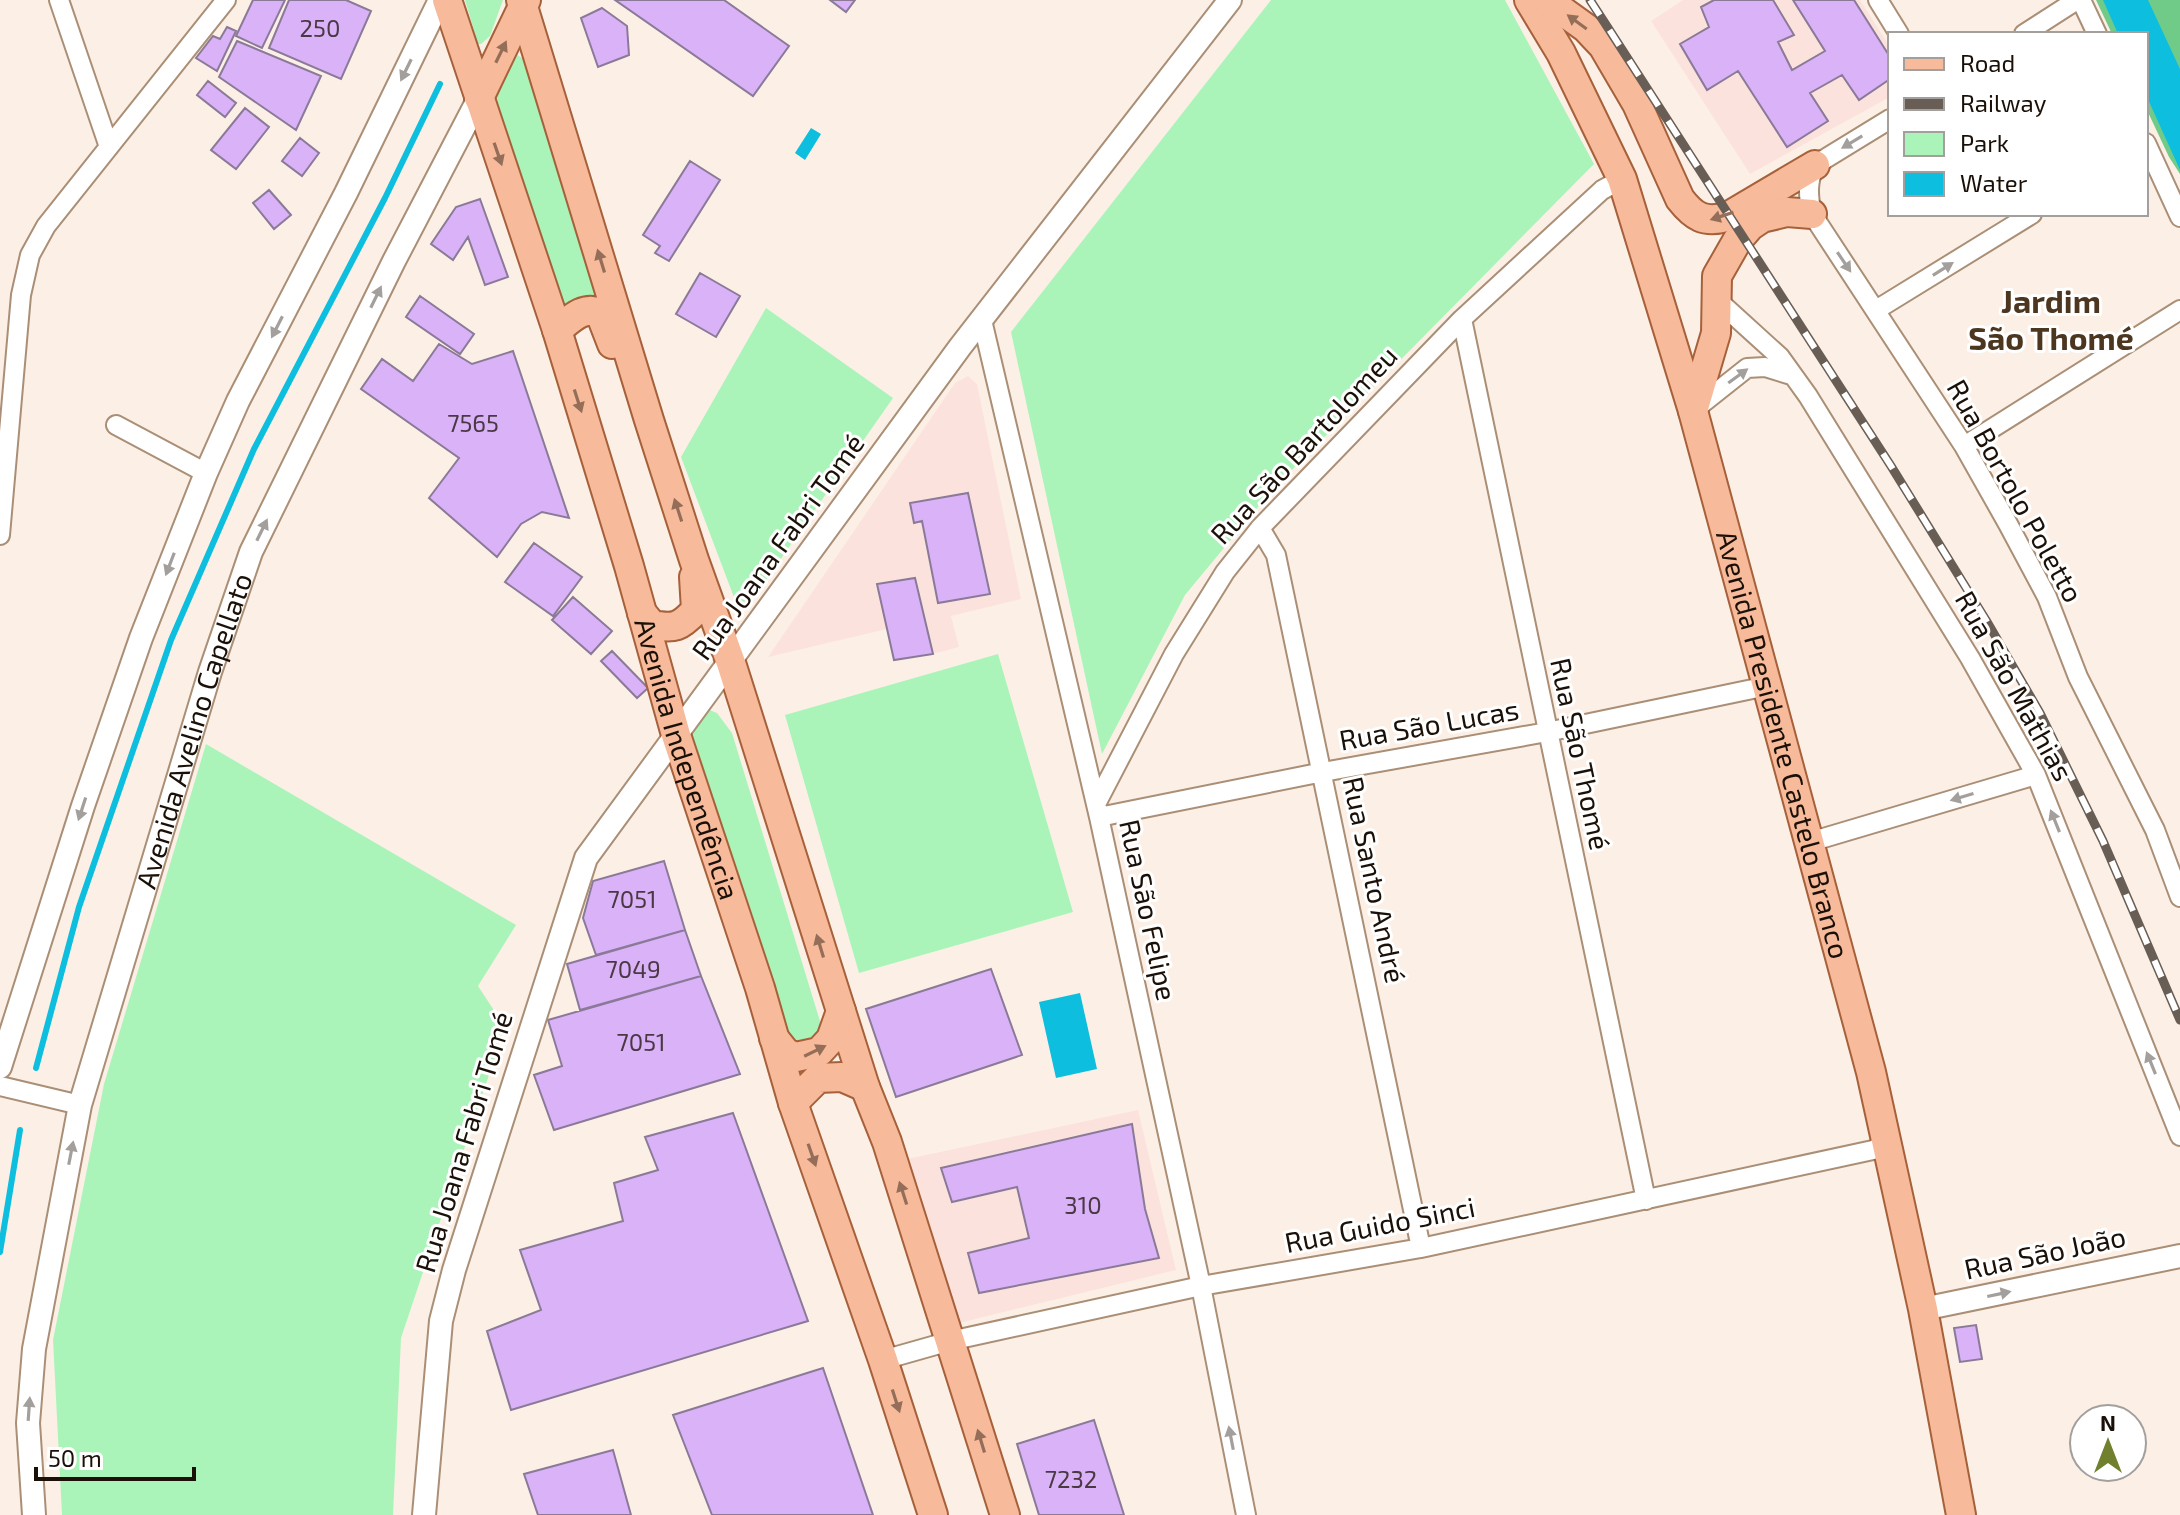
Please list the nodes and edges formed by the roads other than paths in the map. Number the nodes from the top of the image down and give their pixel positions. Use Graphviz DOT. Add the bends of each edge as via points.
graph roads {
  1 [pos="59,0"];
  2 [pos="226,0"];
  3 [pos="440,0"];
  4 [pos="447,0"];
  5 [pos="1230,0"];
  6 [pos="1529,0"];
  7 [pos="1547,0"];
  8 [pos="1878,0"];
  9 [pos="2079,0"];
  10 [pos="523,2"];
  11 [pos="1898,32"];
  12 [pos="2027,32"];
  13 [pos="2096,32"];
  14 [pos="479,98"];
  15 [pos="1888,120"];
  16 [pos="109,147"];
  17 [pos="2148,147"];
  18 [pos="1815,165"];
  19 [pos="1622,179"];
  20 [pos="1812,214"];
  21 [pos="2029,216"];
  22 [pos="2180,217"];
  23 [pos="1715,298"];
  24 [pos="1876,310"];
  25 [pos="2180,310"];
  26 [pos="1462,319"];
  27 [pos="982,320"];
  28 [pos="557,330"];
  29 [pos="1791,375"];
  30 [pos="642,392"];
  31 [pos="1693,411"];
  32 [pos="116,425"];
  33 [pos="1964,446"];
  34 [pos="206,473"];
  35 [pos="1260,528"];
  36 [pos="0,535"];
  37 [pos="694,560"];
  38 [pos="642,613"];
  39 [pos="731,663"];
  40 [pos="1767,686"];
  41 [pos="1547,732"];
  42 [pos="676,735"];
  43 [pos="1323,772"];
  44 [pos="2036,775"];
  45 [pos="1098,810"];
  46 [pos="1810,842"];
  47 [pos="2180,897"];
  48 [pos="841,1011"];
  49 [pos="774,1038"];
  50 [pos="0,1067"];
  51 [pos="0,1086"];
  52 [pos="865,1087"];
  53 [pos="793,1103"];
  54 [pos="80,1105"];
  55 [pos="2180,1136"];
  56 [pos="1886,1144"];
  57 [pos="1646,1200"];
  58 [pos="1421,1248"];
  59 [pos="2180,1256"];
  60 [pos="1201,1286"];
  61 [pos="1923,1309"];
  62 [pos="950,1341"];
  63 [pos="883,1360"];
  64 [pos="34,1515"];
  65 [pos="424,1515"];
  66 [pos="933,1515"];
  67 [pos="1005,1515"];
  68 [pos="1246,1515"];
  69 [pos="1961,1515"];
  1 -- 16 [label="street"];
  2 -- 16 [label="street"];
  3 -- 34 [label="street, one-way"];
  4 -- 14 [label="main road, Avenida Independência"];
  5 -- 27 [label="street, Rua Joana Fabri Tomé"];
  6 -- 19 [label="main road, Avenida Presidente Castelo Branco"];
  18 -- 7 [label="main road, one-way" via="1727,217 1700,219 1680,199 1637,104 1603,46"];
  8 -- 11 [label="street"];
  9 -- 12 [label="street"];
  9 -- 13 [label="street"];
  14 -- 10 [label="main road, Avenida Avelino Capellato, one-way"];
  30 -- 10 [label="main road, one-way"];
  14 -- 28 [label="main road, Avenida Independência, one-way"];
  54 -- 14 [label="street, Avenida Avelino Capellato, one-way" via="251,552"];
  15 -- 18 [label="street, one-way"];
  16 -- 36 [label="street" via="46,226 30,255 21,295"];
  17 -- 22 [label="street"];
  18 -- 20 [label="street" via="1808,188"];
  19 -- 26 [label="street, Rua São Bartolomeu" via="1602,190"];
  19 -- 31 [label="main road, Avenida Presidente Castelo Branco"];
  20 -- 23 [label="main road" via="1787,212 1750,226 1717,276"];
  20 -- 24 [label="street, Rua Bortolo Poletto, one-way"];
  24 -- 21 [label="street, one-way"];
  23 -- 29 [label="street, Rua São Mathias" via="1780,357"];
  23 -- 31 [label="main road" via="1716,333"];
  24 -- 33 [label="street, Rua Bortolo Poletto"];
  25 -- 33 [label="street"];
  26 -- 35 [label="street, Rua São Bartolomeu"];
  26 -- 41 [label="street, Rua São Thomé"];
  27 -- 39 [label="street, Rua Joana Fabri Tomé"];
  27 -- 45 [label="street, Rua São Felipe"];
  28 -- 30 [label="main road" via="583,311 600,313 614,350"];
  28 -- 38 [label="main road, Avenida Independência, one-way"];
  31 -- 29 [label="street, one-way" via="1747,368"];
  29 -- 44 [label="street, Rua São Mathias" via="1970,658"];
  37 -- 30 [label="main road, one-way"];
  31 -- 40 [label="main road, Avenida Presidente Castelo Branco"];
  32 -- 34 [label="street"];
  33 -- 47 [label="street, Rua Bortolo Poletto" via="2047,597 2078,677 2155,830"];
  34 -- 50 [label="street, one-way" via="141,638"];
  35 -- 43 [label="street, Rua Santo André" via="1276,555"];
  35 -- 45 [label="street, Rua São Bartolomeu" via="1225,572 1174,654"];
  37 -- 38 [label="main road" via="696,610 682,625 652,625"];
  37 -- 39 [label="main road"];
  38 -- 42 [label="main road, Avenida Independência"];
  39 -- 42 [label="street, Rua Joana Fabri Tomé"];
  48 -- 39 [label="main road, one-way"];
  40 -- 41 [label="street, Rua São Lucas"];
  40 -- 46 [label="main road, Avenida Presidente Castelo Branco"];
  41 -- 43 [label="street, Rua São Lucas"];
  41 -- 57 [label="street, Rua São Thomé"];
  42 -- 49 [label="main road, Avenida Independência"];
  42 -- 65 [label="street, Rua Joana Fabri Tomé" via="601,835 575,884 441,1321"];
  43 -- 45 [label="street, Rua São Lucas"];
  43 -- 58 [label="street, Rua Santo André"];
  44 -- 46 [label="street, one-way"];
  55 -- 44 [label="street, Rua São Mathias, one-way"];
  45 -- 60 [label="street, Rua São Felipe"];
  46 -- 56 [label="main road, Avenida Presidente Castelo Branco"];
  49 -- 48 [label="main road, one-way" via="796,1057 819,1052 831,1039"];
  48 -- 52 [label="main road"];
  49 -- 53 [label="main road, Avenida Independência"];
  51 -- 54 [label="street"];
  52 -- 53 [label="main road" via="842,1077 818,1078"];
  62 -- 52 [label="main road, one-way"];
  53 -- 63 [label="main road, Avenida Independência, one-way"];
  64 -- 54 [label="street, Avenida Avelino Capellato, one-way" via="28,1423 34,1349"];
  56 -- 57 [label="street, Rua Guido Sinci"];
  56 -- 61 [label="main road, Avenida Presidente Castelo Branco"];
  57 -- 58 [label="street, Rua Guido Sinci"];
  58 -- 60 [label="street, Rua Guido Sinci"];
  61 -- 59 [label="street, Rua São João, one-way"];
  60 -- 62 [label="street, Rua Guido Sinci"];
  68 -- 60 [label="street, Rua São Felipe, one-way"];
  61 -- 69 [label="main road, Avenida Presidente Castelo Branco"];
  62 -- 63 [label="street, Rua Guido Sinci"];
  67 -- 62 [label="main road, one-way"];
  63 -- 66 [label="main road, Avenida Independência, one-way"];
}
